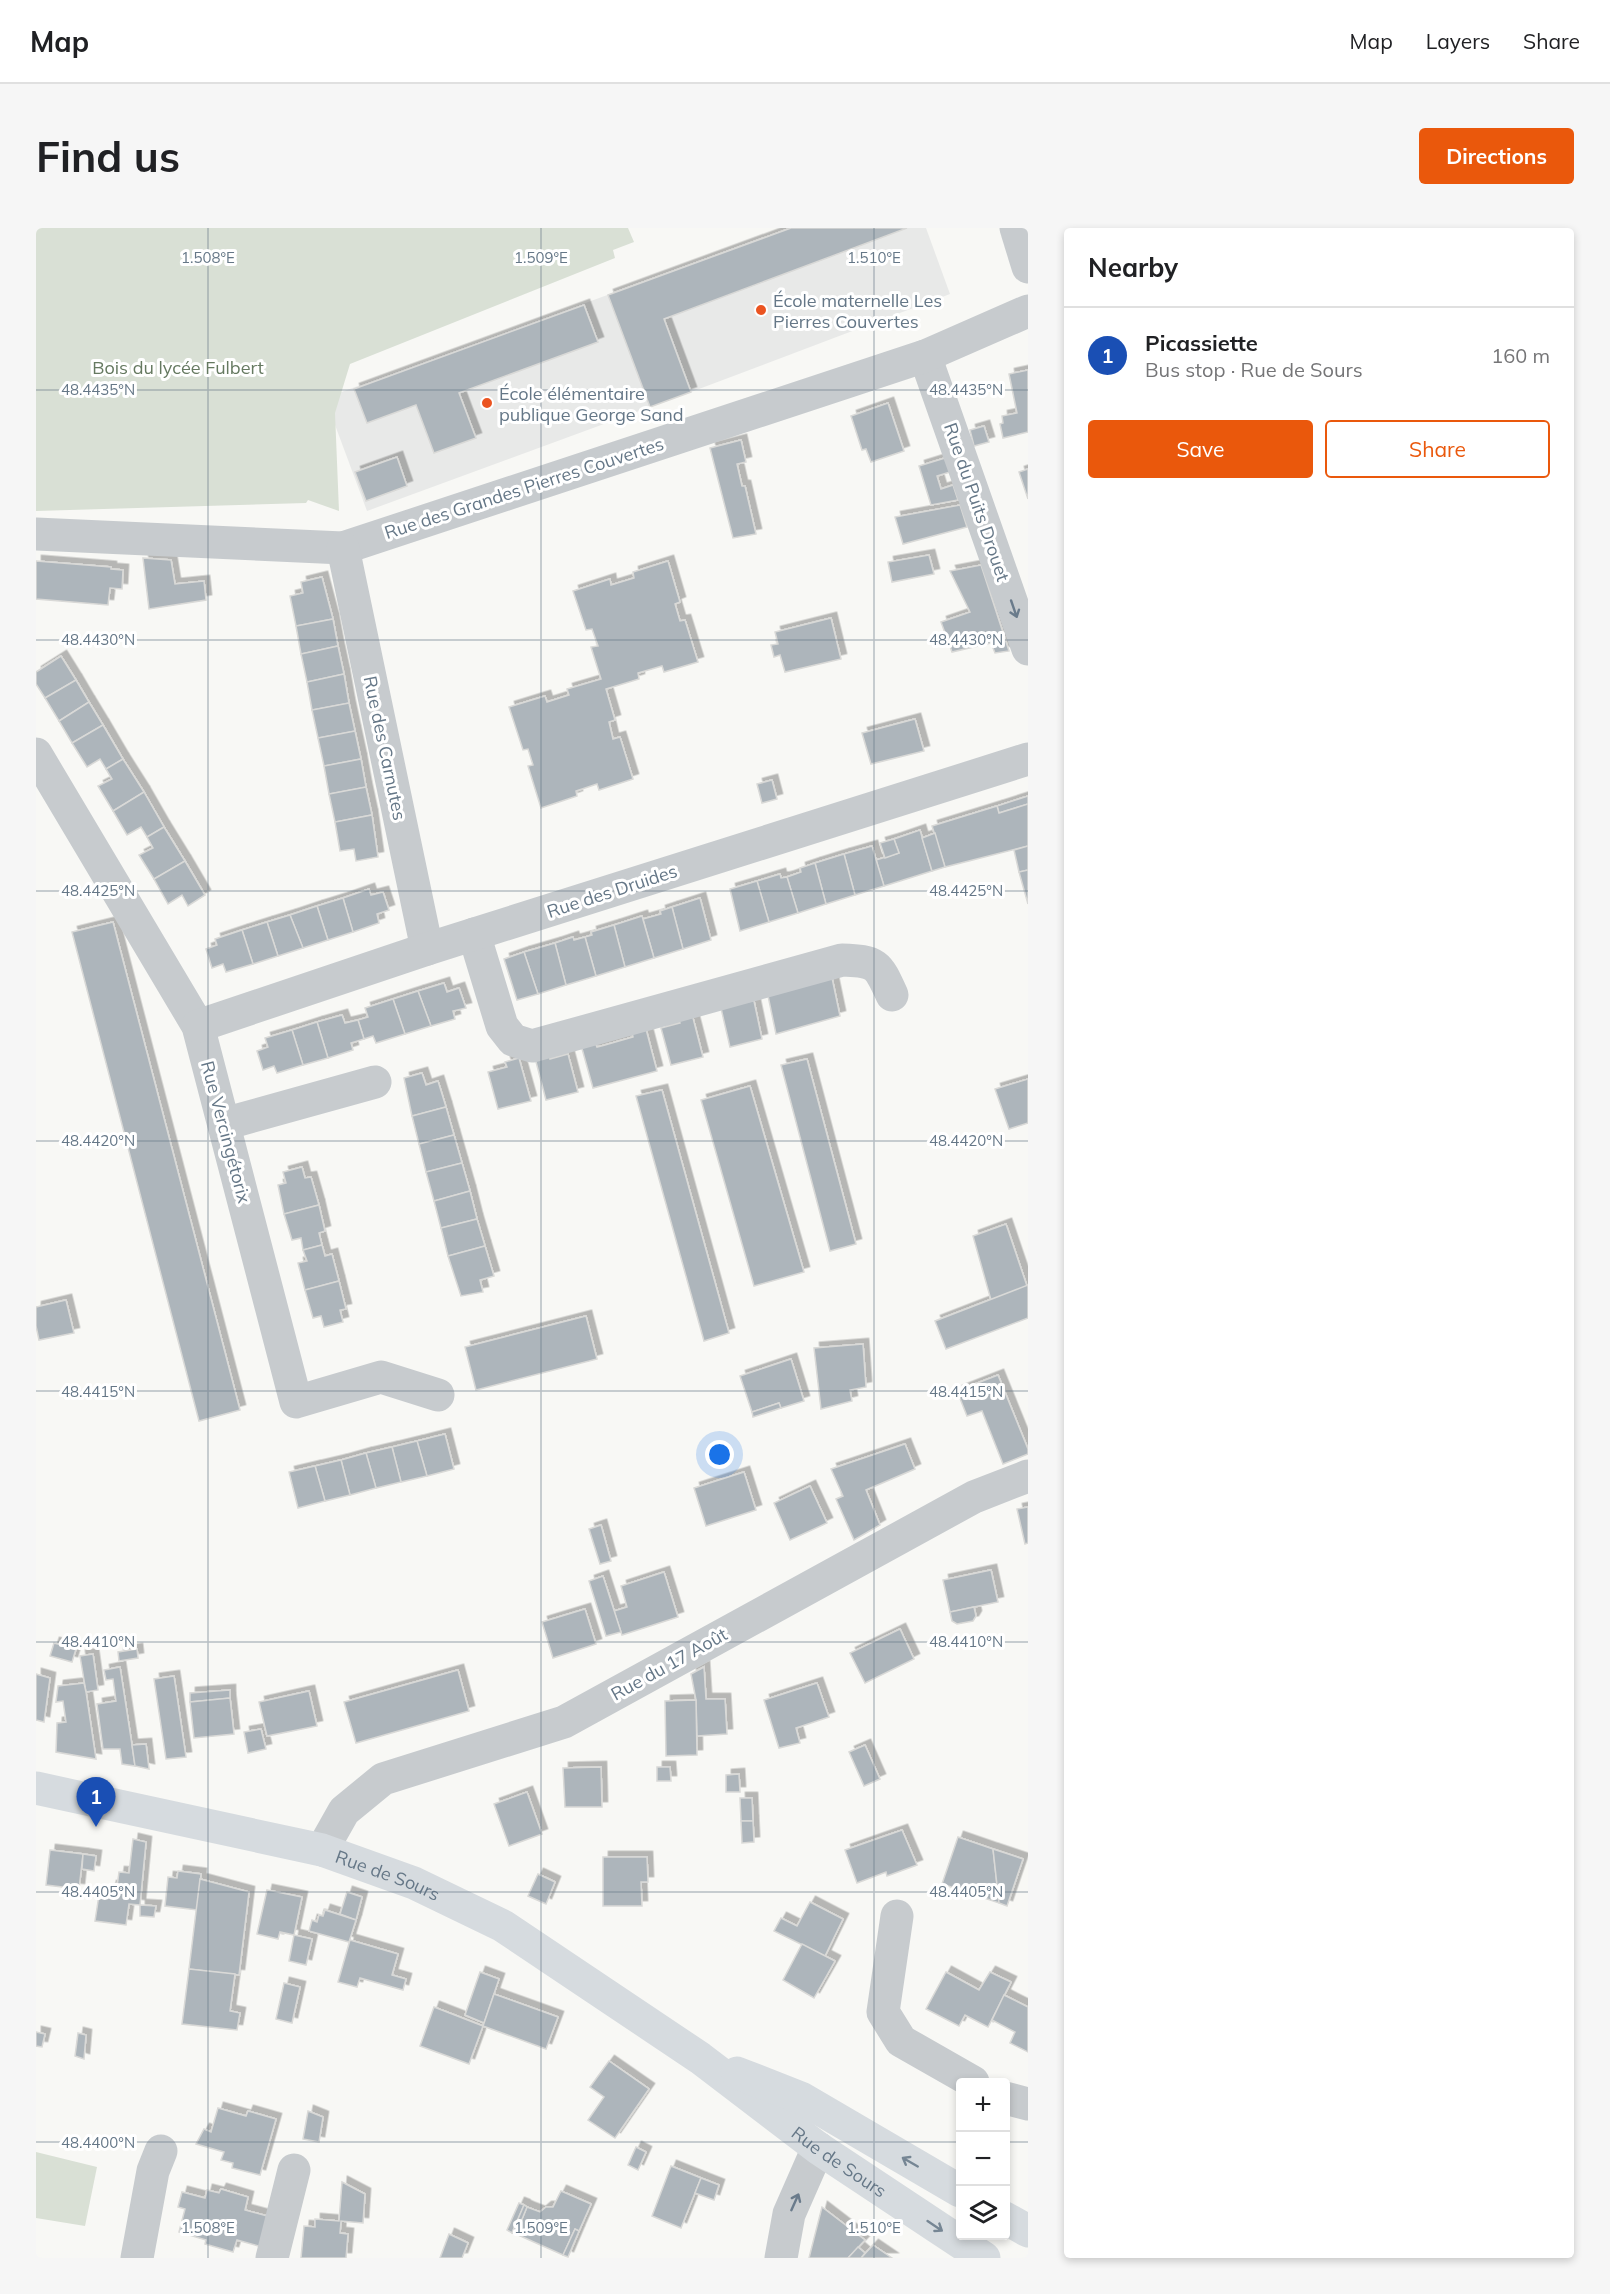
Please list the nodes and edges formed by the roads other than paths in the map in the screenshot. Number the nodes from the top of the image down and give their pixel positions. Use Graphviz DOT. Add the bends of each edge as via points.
graph roads {
  1 [pos="1016,228"];
  2 [pos="1028,267"];
  3 [pos="1028,311"];
  4 [pos="926,356"];
  5 [pos="36,534"];
  6 [pos="344,548"];
  7 [pos="1028,649"];
  8 [pos="1028,759"];
  9 [pos="39,766"];
  10 [pos="474,934"];
  11 [pos="427,949"];
  12 [pos="892,995"];
  13 [pos="198,1026"];
  14 [pos="375,1082"];
  15 [pos="224,1124"];
  16 [pos="438,1395"];
  17 [pos="1028,1476"];
  18 [pos="36,1788"];
  19 [pos="322,1850"];
  20 [pos="897,1916"];
  21 [pos="700,2058"];
  22 [pos="966,2078"];
  23 [pos="1010,2099"];
  24 [pos="1028,2104"];
  25 [pos="819,2148"];
  26 [pos="161,2151"];
  27 [pos="294,2170"];
  28 [pos="956,2189"];
  29 [pos="1010,2221"];
  30 [pos="1028,2231"];
  31 [pos="138,2258"];
  32 [pos="272,2258"];
  33 [pos="781,2258"];
  34 [pos="984,2258"];
  1 -- 2 [label="street"];
  3 -- 4 [label="street, Rue des Grandes Pierres Couvertes"];
  4 -- 6 [label="street, Rue des Grandes Pierres Couvertes"];
  4 -- 7 [label="street, Rue du Puits Drouet, one-way"];
  5 -- 6 [label="street, Rue des Grandes Pierres Couvertes"];
  6 -- 11 [label="street, Rue des Carnutes"];
  8 -- 10 [label="street, Rue des Druides"];
  9 -- 13 [label="street, Rue Vercingétorix"];
  10 -- 11 [label="street, Rue des Druides"];
  10 -- 12 [label="street" via="502,1026 513,1040 532,1046 842,960 866,961 880,970"];
  11 -- 13 [label="street, Rue des Druides"];
  13 -- 15 [label="street, Rue Vercingétorix"];
  14 -- 15 [label="street"];
  15 -- 16 [label="street, Rue Vercingétorix" via="296,1402 381,1377"];
  17 -- 19 [label="street, Rue du 17 Août" via="974,1497 564,1722 383,1779 344,1811"];
  18 -- 19 [label="main road, Rue de Sours"];
  19 -- 21 [label="main road, Rue de Sours" via="414,1883 503,1926"];
  20 -- 22 [label="street" via="884,2012 901,2041"];
  21 -- 25 [label="main road, Rue de Sours"];
  28 -- 21 [label="main road, Rue de Sours, one-way" via="801,2098"];
  23 -- 24 [label="street"];
  33 -- 25 [label="street, one-way" via="789,2214"];
  25 -- 34 [label="main road, Rue de Sours, one-way"];
  26 -- 31 [label="street" via="153,2171"];
  27 -- 32 [label="street"];
  29 -- 30 [label="main road"];
}
